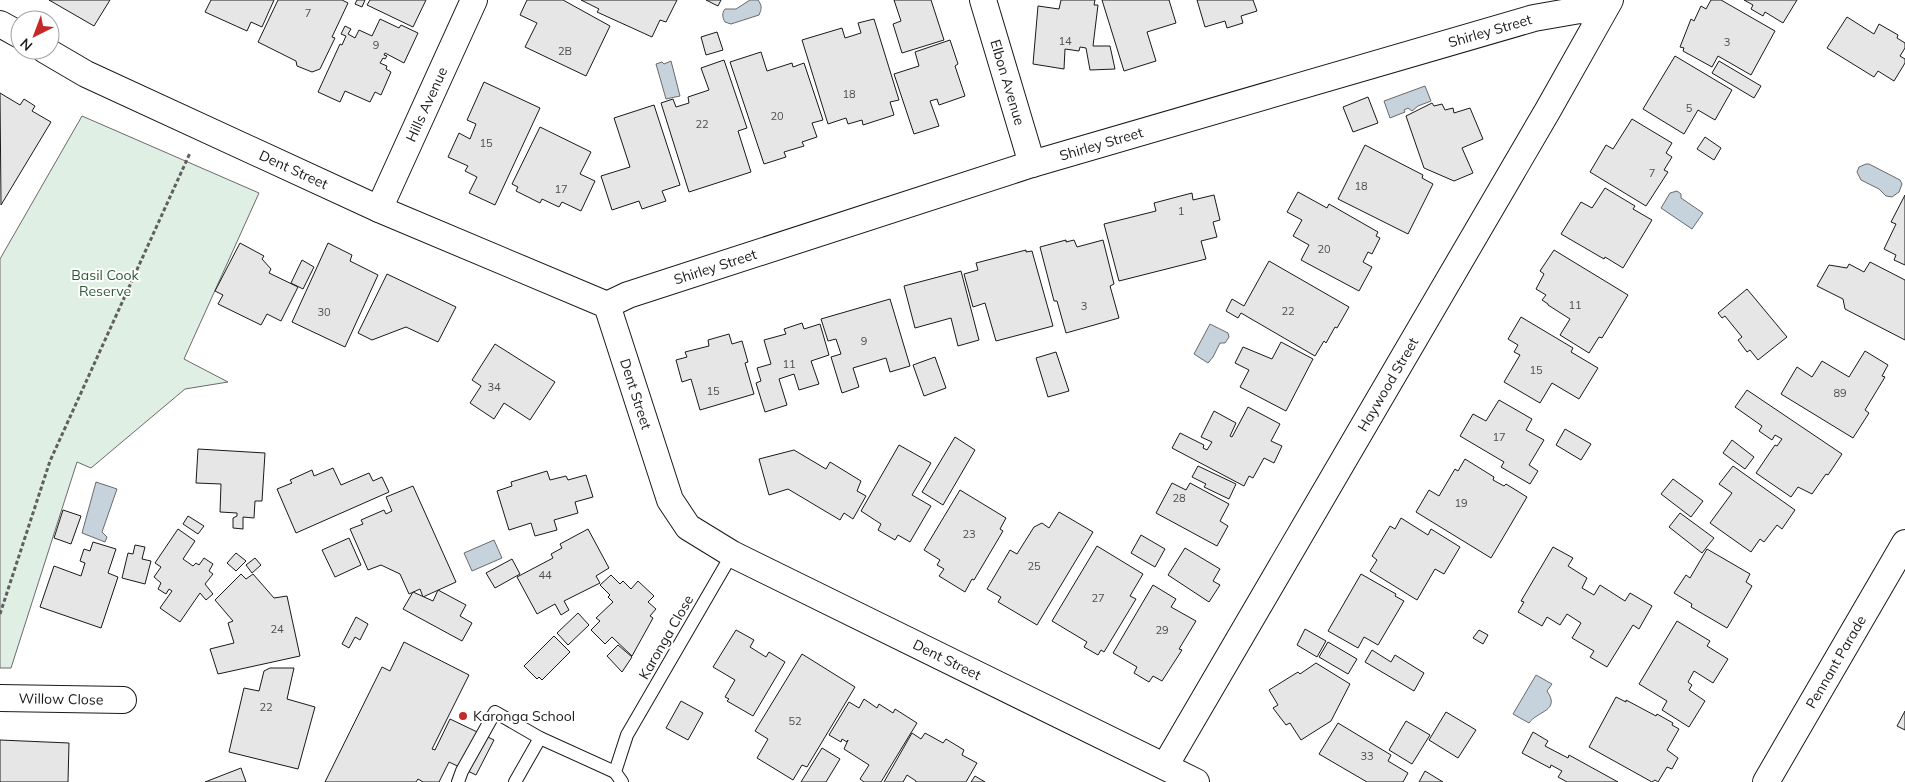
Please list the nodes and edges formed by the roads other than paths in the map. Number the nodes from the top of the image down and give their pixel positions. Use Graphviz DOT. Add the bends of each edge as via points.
graph roads {
  1 [pos="474,0"];
  2 [pos="983,0"];
  3 [pos="1606,7"];
  4 [pos="60,59"];
  5 [pos="1032,164"];
  6 [pos="379,209"];
  7 [pos="607,305"];
  8 [pos="1905,543"];
  9 [pos="732,554"];
  10 [pos="0,698"];
  11 [pos="123,700"];
  12 [pos="540,738"];
  13 [pos="1165,766"];
  14 [pos="618,777"];
  15 [pos="458,782"];
  16 [pos="515,782"];
  17 [pos="1196,782"];
  18 [pos="1766,782"];
  1 -- 6 [label="street, Hills Avenue"];
  2 -- 5 [label="street, Elbon Avenue"];
  3 -- 5 [label="street, Shirley Street" via="1534,18"];
  3 -- 13 [label="street, Haywood Street"];
  4 -- 6 [label="street, Dent Street" via="86,74"];
  5 -- 7 [label="street, Shirley Street" via="628,295"];
  6 -- 7 [label="street, Dent Street"];
  7 -- 9 [label="street, Dent Street" via="670,500 688,527"];
  8 -- 18 [label="street, Pennant Parade"];
  9 -- 13 [label="street, Dent Street"];
  9 -- 14 [label="lane, Karonga Close" via="627,735"];
  10 -- 11 [label="street, Willow Close"];
  12 -- 14 [label="lane"];
  12 -- 15 [label="lane" via="495,712"];
  12 -- 16 [label="lane"];
  13 -- 17 [label="street, Dent Street"];
}
